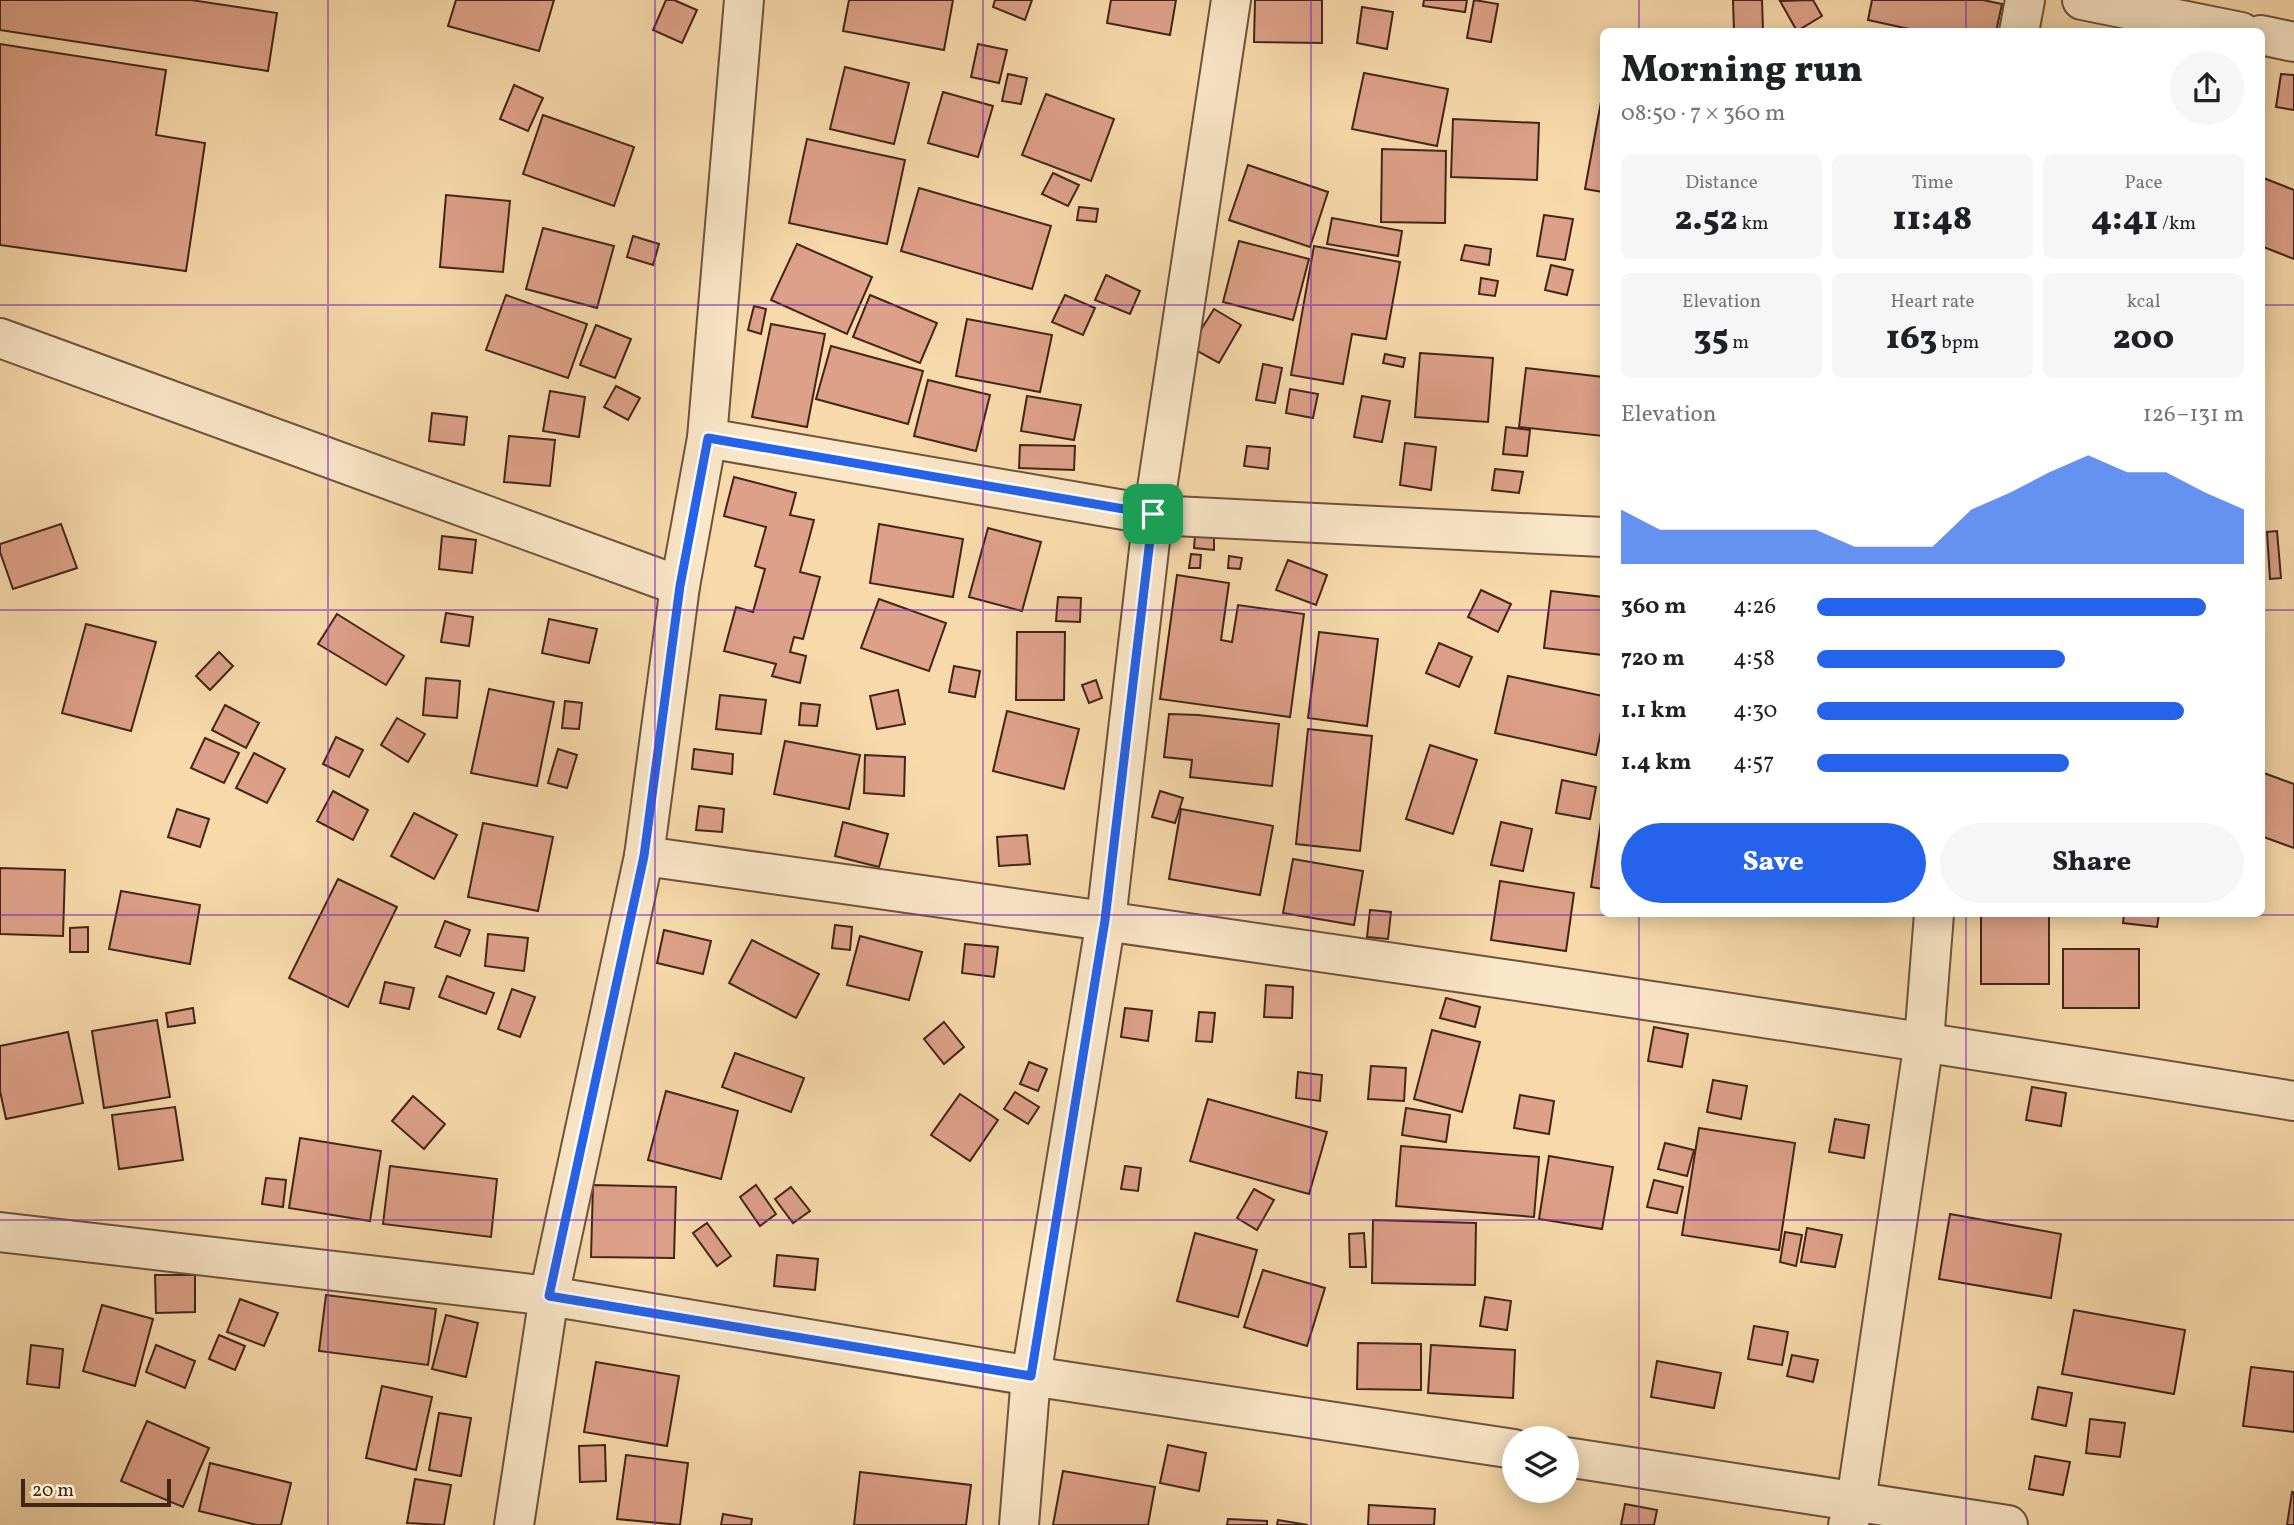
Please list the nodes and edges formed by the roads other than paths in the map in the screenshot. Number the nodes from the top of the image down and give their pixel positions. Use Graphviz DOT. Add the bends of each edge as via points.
graph roads {
  1 [pos="744,0"];
  2 [pos="1231,0"];
  3 [pos="2025,0"];
  4 [pos="2082,0"];
  5 [pos="2020,28"];
  6 [pos="2221,28"];
  7 [pos="2265,37"];
  8 [pos="2294,42"];
  9 [pos="0,338"];
  10 [pos="708,438"];
  11 [pos="1153,514"];
  12 [pos="1595,529"];
  13 [pos="680,586"];
  14 [pos="644,856"];
  15 [pos="1934,917"];
  16 [pos="1105,920"];
  17 [pos="1924,1041"];
  18 [pos="2294,1101"];
  19 [pos="0,1232"];
  20 [pos="549,1296"];
  21 [pos="1031,1376"];
  22 [pos="1502,1448"];
  23 [pos="1579,1460"];
  24 [pos="1852,1513"];
  25 [pos="514,1525"];
  26 [pos="1019,1525"];
  27 [pos="2008,1525"];
  1 -- 10 [label="street"];
  2 -- 11 [label="street"];
  3 -- 5 [label="street"];
  4 -- 6 [label="street"];
  7 -- 8 [label="street"];
  9 -- 13 [label="street"];
  10 -- 11 [label="street"];
  10 -- 13 [label="street"];
  11 -- 12 [label="street"];
  11 -- 16 [label="street"];
  13 -- 14 [label="street"];
  14 -- 16 [label="street"];
  14 -- 20 [label="street"];
  15 -- 17 [label="street"];
  16 -- 17 [label="street"];
  16 -- 21 [label="street"];
  17 -- 18 [label="street"];
  17 -- 24 [label="street"];
  19 -- 20 [label="street"];
  20 -- 21 [label="street"];
  20 -- 25 [label="street"];
  21 -- 22 [label="street"];
  21 -- 26 [label="street"];
  23 -- 24 [label="street"];
  24 -- 27 [label="street"];
}
